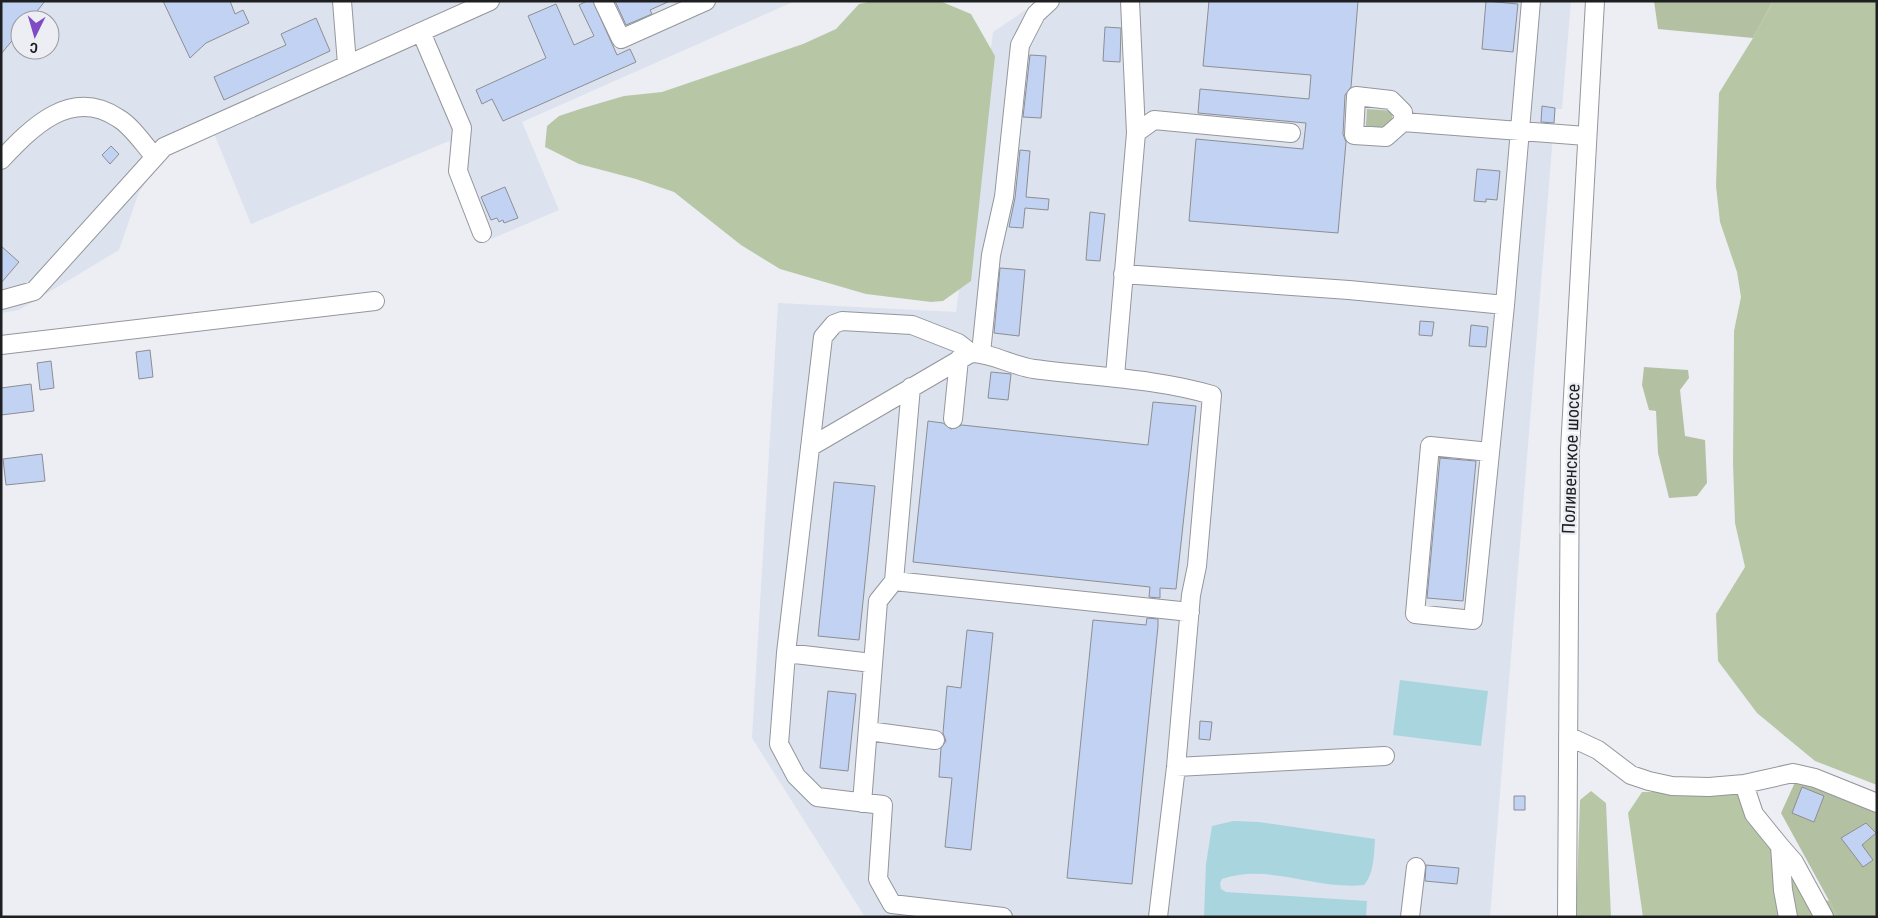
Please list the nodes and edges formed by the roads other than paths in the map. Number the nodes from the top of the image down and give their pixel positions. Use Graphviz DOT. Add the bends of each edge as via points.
graph roads {
  1 [pos="342,1"];
  2 [pos="490,1"];
  3 [pos="603,1"];
  4 [pos="706,1"];
  5 [pos="1050,1"];
  6 [pos="1130,1"];
  7 [pos="1531,1"];
  8 [pos="1595,1"];
  9 [pos="421,32"];
  10 [pos="347,64"];
  11 [pos="1402,122"];
  12 [pos="1518,132"];
  13 [pos="1136,133"];
  14 [pos="1291,133"];
  15 [pos="1586,136"];
  16 [pos="155,157"];
  17 [pos="1,160"];
  18 [pos="482,232"];
  19 [pos="1123,274"];
  20 [pos="1,300"];
  21 [pos="375,301"];
  22 [pos="1505,305"];
  23 [pos="1,345"];
  24 [pos="970,355"];
  25 [pos="1115,376"];
  26 [pos="911,387"];
  27 [pos="953,419"];
  28 [pos="810,447"];
  29 [pos="1490,452"];
  30 [pos="894,581"];
  31 [pos="1190,612"];
  32 [pos="786,653"];
  33 [pos="872,663"];
  34 [pos="868,731"];
  35 [pos="1568,736"];
  36 [pos="935,740"];
  37 [pos="1385,756"];
  38 [pos="1176,767"];
  39 [pos="1744,784"];
  40 [pos="862,803"];
  41 [pos="1877,803"];
  42 [pos="1780,846"];
  43 [pos="1416,868"];
  44 [pos="1003,917"];
  45 [pos="1158,917"];
  46 [pos="1410,917"];
  47 [pos="1567,917"];
  48 [pos="1788,917"];
  49 [pos="1824,917"];
  1 -- 10 [label="street"];
  2 -- 9 [label="street"];
  3 -- 4 [label="street" via="621,40"];
  5 -- 24 [label="street" via="1036,14 1020,45 1004,197"];
  6 -- 13 [label="street"];
  7 -- 12 [label="street"];
  8 -- 15 [label="street, Поливенское шоссе"];
  9 -- 10 [label="street"];
  9 -- 18 [label="street" via="462,128 458,171"];
  10 -- 16 [label="street" via="164,147"];
  11 -- 12 [label="street"];
  12 -- 15 [label="street"];
  12 -- 22 [label="street"];
  13 -- 14 [label="street" via="1154,120"];
  13 -- 19 [label="street"];
  15 -- 35 [label="street, Поливенское шоссе" via="1570,450"];
  16 -- 17 [label="street" via="119,118 102,110 83,107 52,114 27,133"];
  16 -- 20 [label="street" via="34,291"];
  19 -- 22 [label="street"];
  19 -- 25 [label="street"];
  21 -- 23 [label="street"];
  22 -- 29 [label="street"];
  24 -- 25 [label="street" via="1032,369"];
  24 -- 26 [label="street"];
  24 -- 27 [label="street"];
  24 -- 28 [label="street" via="958,343 912,325 842,321 834,324 823,337"];
  25 -- 31 [label="street" via="1196,390 1212,396"];
  26 -- 28 [label="street"];
  26 -- 30 [label="street"];
  28 -- 32 [label="street"];
  29 -- 29 [label="street" via="1473,620 1415,614 1430,446"];
  30 -- 31 [label="street"];
  30 -- 33 [label="street" via="878,601"];
  31 -- 38 [label="street"];
  32 -- 33 [label="street"];
  32 -- 40 [label="street" via="779,744 796,776 816,797"];
  33 -- 34 [label="street"];
  34 -- 36 [label="street"];
  34 -- 40 [label="street"];
  35 -- 39 [label="street" via="1598,750 1632,775 1649,782 1700,787"];
  35 -- 47 [label="street, Поливенское шоссе"];
  37 -- 38 [label="street"];
  38 -- 45 [label="street"];
  39 -- 41 [label="street" via="1794,774 1815,778"];
  39 -- 42 [label="street" via="1754,814"];
  40 -- 44 [label="street" via="883,805 878,879 892,904"];
  42 -- 48 [label="street"];
  42 -- 49 [label="street" via="1794,862"];
  43 -- 46 [label="street"];
}
